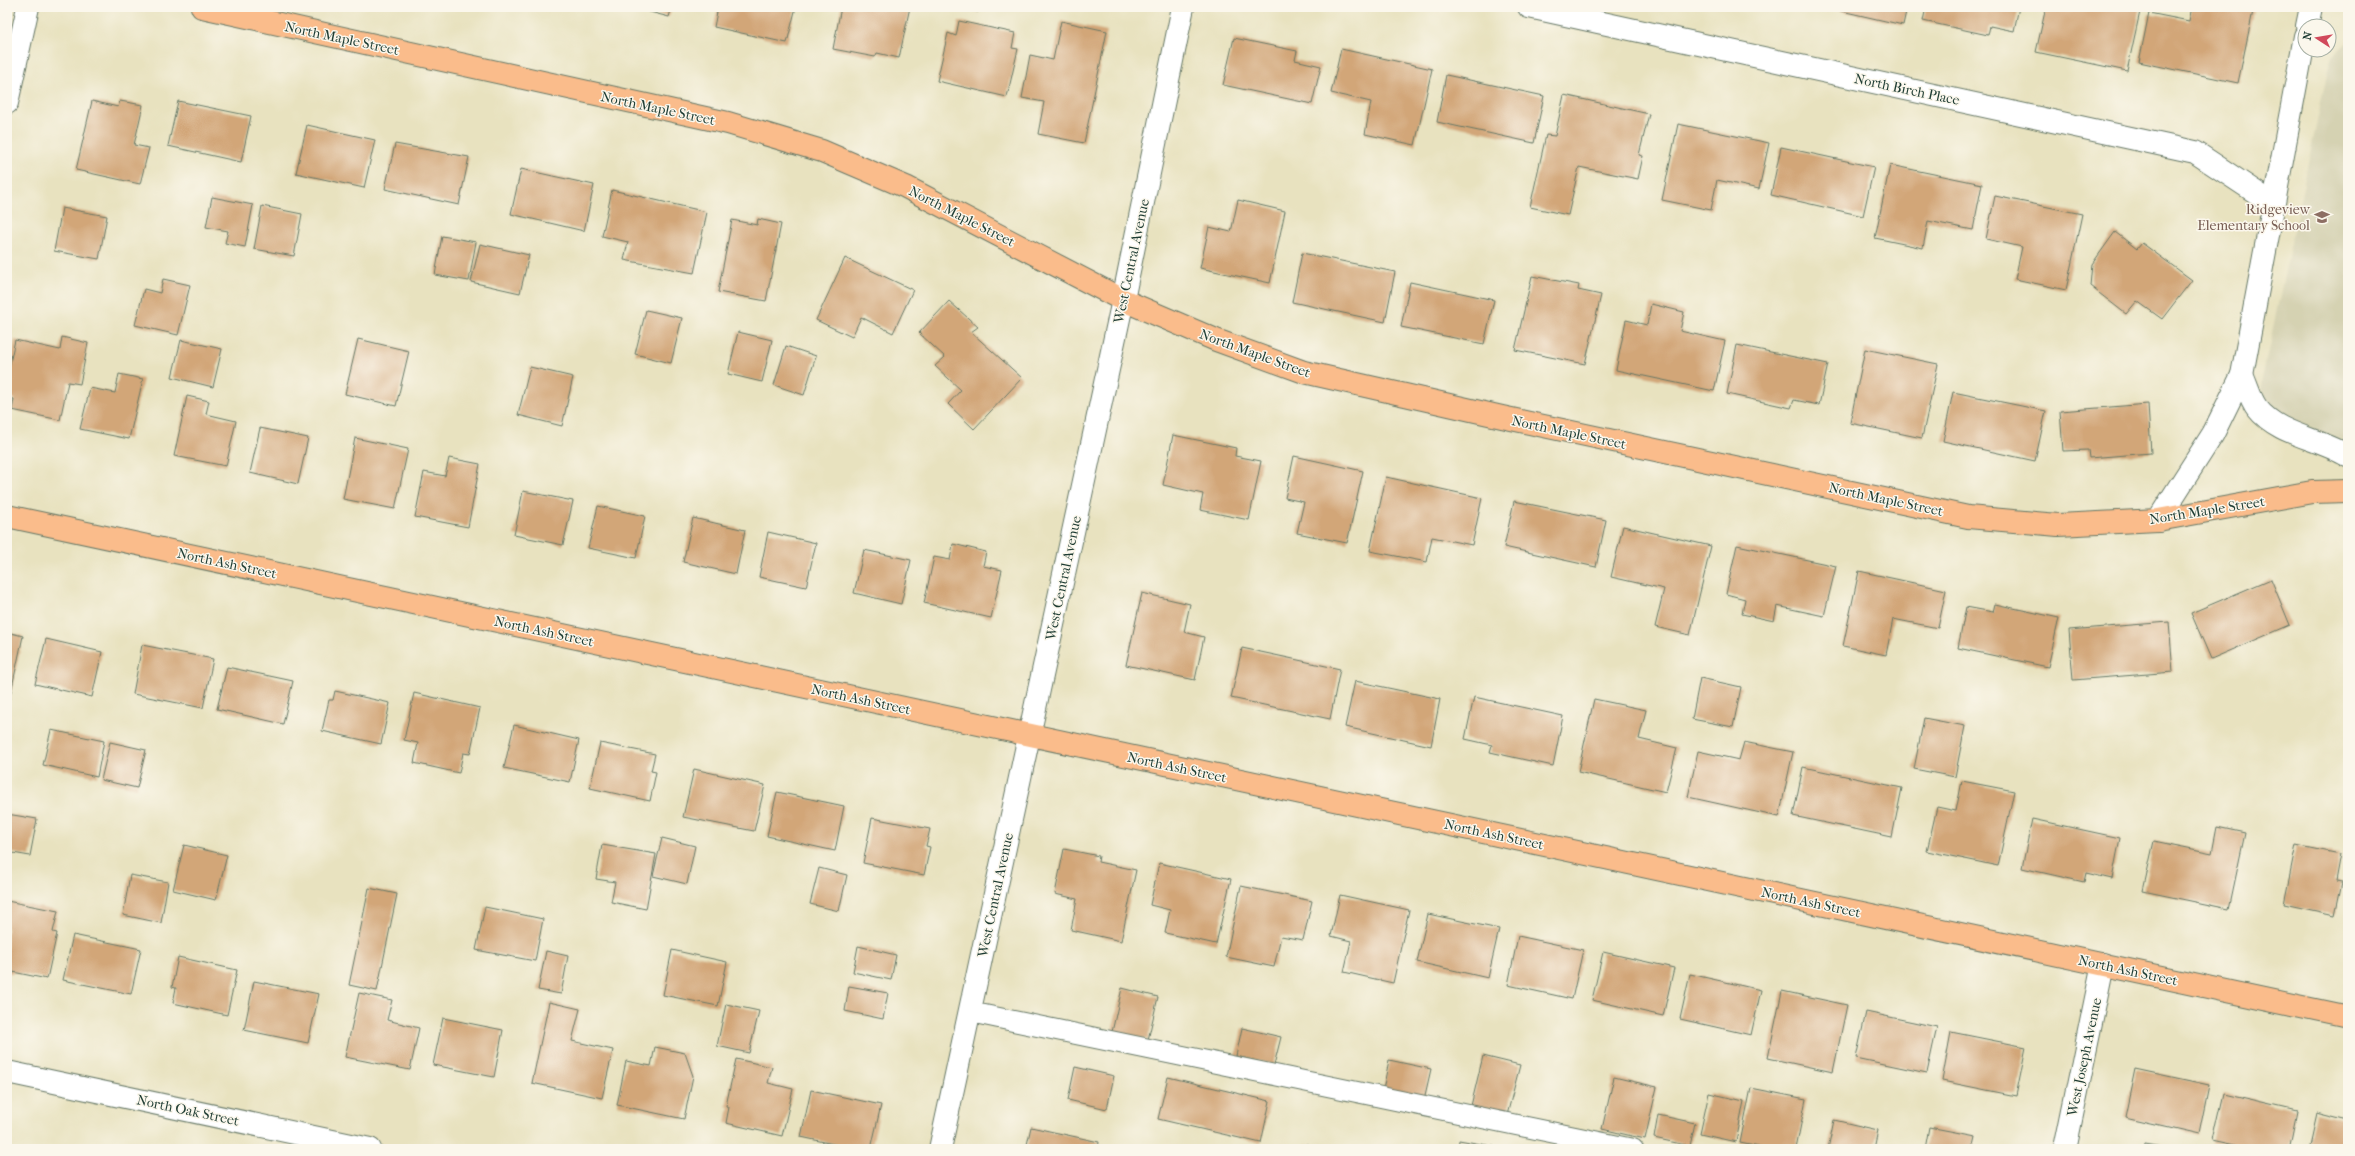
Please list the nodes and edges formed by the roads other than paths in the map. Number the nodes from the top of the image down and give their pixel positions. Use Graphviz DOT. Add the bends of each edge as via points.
graph roads {
  1 [pos="28,7"];
  2 [pos="202,7"];
  3 [pos="1183,7"];
  4 [pos="1529,7"];
  5 [pos="2311,7"];
  6 [pos="1623,16"];
  7 [pos="2309,18"];
  8 [pos="2301,58"];
  9 [pos="7,102"];
  10 [pos="2272,203"];
  11 [pos="1123,300"];
  12 [pos="2242,375"];
  13 [pos="2348,456"];
  14 [pos="2348,491"];
  15 [pos="7,516"];
  16 [pos="2158,520"];
  17 [pos="1028,735"];
  18 [pos="2103,964"];
  19 [pos="970,1012"];
  20 [pos="2348,1017"];
  21 [pos="7,1072"];
  22 [pos="370,1149"];
  23 [pos="940,1149"];
  24 [pos="1633,1149"];
  25 [pos="2065,1149"];
  1 -- 9 [label="street"];
  2 -- 11 [label="main road, North Maple Street" via="728,123 822,151 906,187"];
  3 -- 11 [label="street, West Central Avenue"];
  4 -- 6 [label="street, North Birch Place"];
  5 -- 7 [label="street"];
  6 -- 10 [label="street, North Birch Place" via="2195,152"];
  8 -- 10 [label="street"];
  10 -- 12 [label="street"];
  11 -- 16 [label="main road, North Maple Street" via="1216,340 1304,372 1968,517 2058,524"];
  11 -- 17 [label="street, West Central Avenue"];
  12 -- 13 [label="street" via="2257,408 2280,428 2331,446"];
  12 -- 16 [label="street" via="2213,434"];
  14 -- 16 [label="main road, North Maple Street" via="2312,492"];
  15 -- 17 [label="main road, North Ash Street"];
  17 -- 18 [label="main road, North Ash Street"];
  17 -- 19 [label="street, West Central Avenue"];
  18 -- 20 [label="main road, North Ash Street"];
  18 -- 25 [label="street, West Joseph Avenue"];
  19 -- 23 [label="street, West Central Avenue"];
  19 -- 24 [label="lane"];
  21 -- 22 [label="street, North Oak Street"];
}
